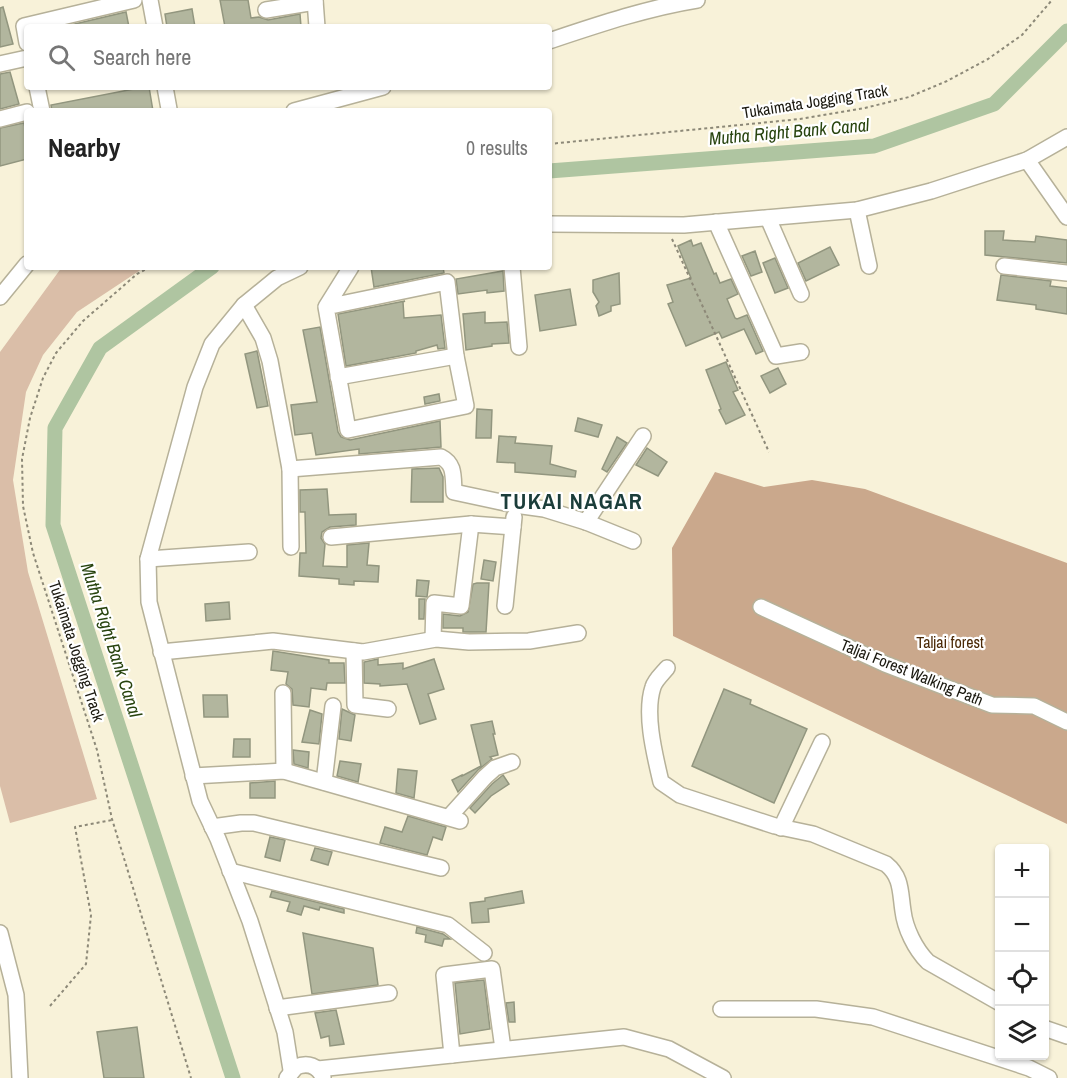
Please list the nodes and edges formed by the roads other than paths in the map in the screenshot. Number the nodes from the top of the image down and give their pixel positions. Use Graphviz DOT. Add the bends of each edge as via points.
graph roads {
  1 [pos="134,0"];
  2 [pos="150,0"];
  3 [pos="697,0"];
  4 [pos="315,1"];
  5 [pos="266,10"];
  6 [pos="82,20"];
  7 [pos="43,24"];
  8 [pos="154,24"];
  9 [pos="317,24"];
  10 [pos="552,39"];
  11 [pos="24,59"];
  12 [pos="0,63"];
  13 [pos="37,90"];
  14 [pos="166,90"];
  15 [pos="372,90"];
  16 [pos="35,108"];
  17 [pos="169,108"];
  18 [pos="305,108"];
  19 [pos="24,113"];
  20 [pos="0,119"];
  21 [pos="1067,137"];
  22 [pos="1027,160"];
  23 [pos="857,210"];
  24 [pos="1067,217"];
  25 [pos="768,218"];
  26 [pos="716,222"];
  27 [pos="552,224"];
  28 [pos="869,266"];
  29 [pos="1004,266"];
  30 [pos="24,268"];
  31 [pos="294,270"];
  32 [pos="349,270"];
  33 [pos="513,270"];
  34 [pos="1067,273"];
  35 [pos="801,294"];
  36 [pos="0,297"];
  37 [pos="244,305"];
  38 [pos="326,307"];
  39 [pos="519,347"];
  40 [pos="801,352"];
  41 [pos="456,356"];
  42 [pos="338,378"];
  43 [pos="643,436"];
  44 [pos="290,469"];
  45 [pos="515,505"];
  46 [pos="586,522"];
  47 [pos="471,524"];
  48 [pos="513,526"];
  49 [pos="331,537"];
  50 [pos="633,541"];
  51 [pos="291,547"];
  52 [pos="249,552"];
  53 [pos="148,559"];
  54 [pos="505,606"];
  55 [pos="761,607"];
  56 [pos="578,633"];
  57 [pos="433,639"];
  58 [pos="354,651"];
  59 [pos="161,652"];
  60 [pos="667,668"];
  61 [pos="283,693"];
  62 [pos="333,706"];
  63 [pos="388,709"];
  64 [pos="1067,722"];
  65 [pos="822,742"];
  66 [pos="513,762"];
  67 [pos="284,771"];
  68 [pos="193,776"];
  69 [pos="324,782"];
  70 [pos="213,827"];
  71 [pos="782,828"];
  72 [pos="441,868"];
  73 [pos="230,870"];
  74 [pos="0,933"];
  75 [pos="484,953"];
  76 [pos="389,993"];
  77 [pos="995,1001"];
  78 [pos="277,1008"];
  79 [pos="721,1008"];
  80 [pos="1049,1030"];
  81 [pos="285,1032"];
  82 [pos="1067,1036"];
  83 [pos="503,1049"];
  84 [pos="452,1055"];
  85 [pos="350,1066"];
  86 [pos="316,1070"];
  87 [pos="287,1075"];
  88 [pos="20,1078"];
  89 [pos="333,1078"];
  90 [pos="723,1078"];
  91 [pos="1049,1078"];
  1 -- 6 [label="street"];
  2 -- 8 [label="street"];
  3 -- 10 [label="street"];
  4 -- 5 [label="street"];
  4 -- 9 [label="street"];
  6 -- 7 [label="street"];
  11 -- 12 [label="street"];
  13 -- 16 [label="street"];
  14 -- 17 [label="street"];
  15 -- 18 [label="street"];
  19 -- 20 [label="street"];
  21 -- 22 [label="street"];
  22 -- 23 [label="street"];
  22 -- 24 [label="street"];
  23 -- 25 [label="street"];
  23 -- 28 [label="street"];
  25 -- 26 [label="street"];
  25 -- 35 [label="street"];
  26 -- 27 [label="street"];
  26 -- 40 [label="street" via="776,356"];
  29 -- 34 [label="street"];
  30 -- 36 [label="street"];
  31 -- 37 [label="street" via="277,278"];
  32 -- 38 [label="street"];
  33 -- 39 [label="street"];
  37 -- 44 [label="street" via="263,338 270,361"];
  37 -- 53 [label="street" via="212,344 195,387"];
  38 -- 41 [label="street" via="447,282"];
  38 -- 42 [label="street"];
  41 -- 42 [label="street"];
  41 -- 42 [label="street" via="465,406 348,430"];
  43 -- 46 [label="street"];
  44 -- 45 [label="street" via="441,457 453,468 454,492"];
  44 -- 51 [label="street"];
  45 -- 46 [label="street"];
  45 -- 48 [label="street"];
  46 -- 50 [label="street"];
  47 -- 48 [label="street"];
  47 -- 49 [label="street"];
  47 -- 57 [label="street" via="461,606 434,603"];
  48 -- 54 [label="street"];
  52 -- 53 [label="street"];
  53 -- 59 [label="street" via="149,602"];
  55 -- 64 [label="street, Taljai Forest Walking Path" via="885,664 992,705 1034,706"];
  56 -- 57 [label="street" via="529,641"];
  57 -- 58 [label="street"];
  58 -- 59 [label="street" via="273,641"];
  58 -- 63 [label="street" via="354,705"];
  59 -- 68 [label="street"];
  60 -- 71 [label="street" via="654,685 651,697 651,740 661,782 680,795"];
  61 -- 67 [label="street"];
  62 -- 69 [label="street"];
  65 -- 71 [label="street"];
  66 -- 69 [label="street" via="495,768 485,777 455,819"];
  67 -- 68 [label="street"];
  67 -- 69 [label="street"];
  68 -- 70 [label="street"];
  70 -- 72 [label="street" via="254,823"];
  70 -- 73 [label="street"];
  71 -- 77 [label="street" via="813,834 886,864 900,882 906,924 920,954"];
  73 -- 75 [label="street" via="448,925"];
  73 -- 78 [label="street"];
  74 -- 88 [label="street" via="16,995"];
  76 -- 78 [label="street"];
  78 -- 81 [label="street"];
  79 -- 91 [label="street" via="816,1009 873,1017"];
  80 -- 82 [label="street"];
  81 -- 86 [label="street"];
  81 -- 87 [label="street"];
  83 -- 84 [label="street"];
  83 -- 84 [label="street" via="492,969 444,975"];
  83 -- 90 [label="street" via="624,1037 669,1049"];
  84 -- 85 [label="street"];
  85 -- 86 [label="street"];
  85 -- 89 [label="street"];
  86 -- 87 [label="street" via="296,1066"];
}
